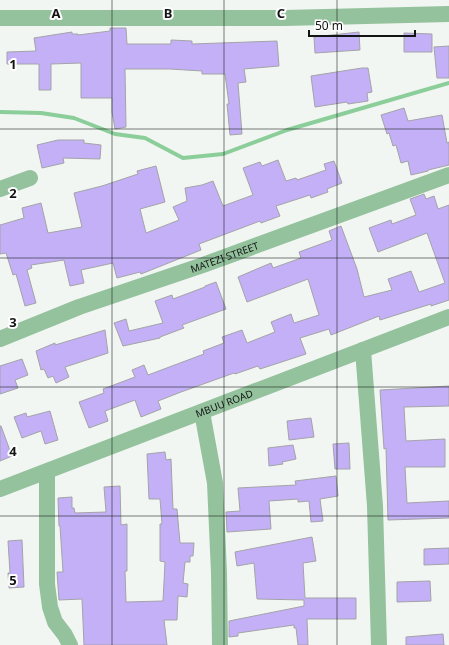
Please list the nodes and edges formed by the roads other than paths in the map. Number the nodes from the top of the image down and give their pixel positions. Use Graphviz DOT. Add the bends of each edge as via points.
graph roads {
  1 [pos="449,14"];
  2 [pos="0,18"];
  3 [pos="449,175"];
  4 [pos="30,178"];
  5 [pos="0,188"];
  6 [pos="449,317"];
  7 [pos="0,339"];
  8 [pos="362,350"];
  9 [pos="202,412"];
  10 [pos="47,472"];
  11 [pos="0,489"];
  12 [pos="70,645"];
  13 [pos="220,645"];
  14 [pos="379,645"];
  1 -- 2 [label="street" via="284,18"];
  3 -- 7 [label="street, MATEZI STREET" via="203,265 79,307"];
  4 -- 5 [label="street"];
  6 -- 8 [label="street, MBUU ROAD"];
  8 -- 9 [label="street, MBUU ROAD"];
  8 -- 14 [label="street" via="376,506"];
  9 -- 10 [label="street, MBUU ROAD"];
  9 -- 13 [label="street" via="215,483"];
  10 -- 11 [label="street, MBUU ROAD"];
  10 -- 12 [label="street" via="47,584 50,607 55,622"];
}
